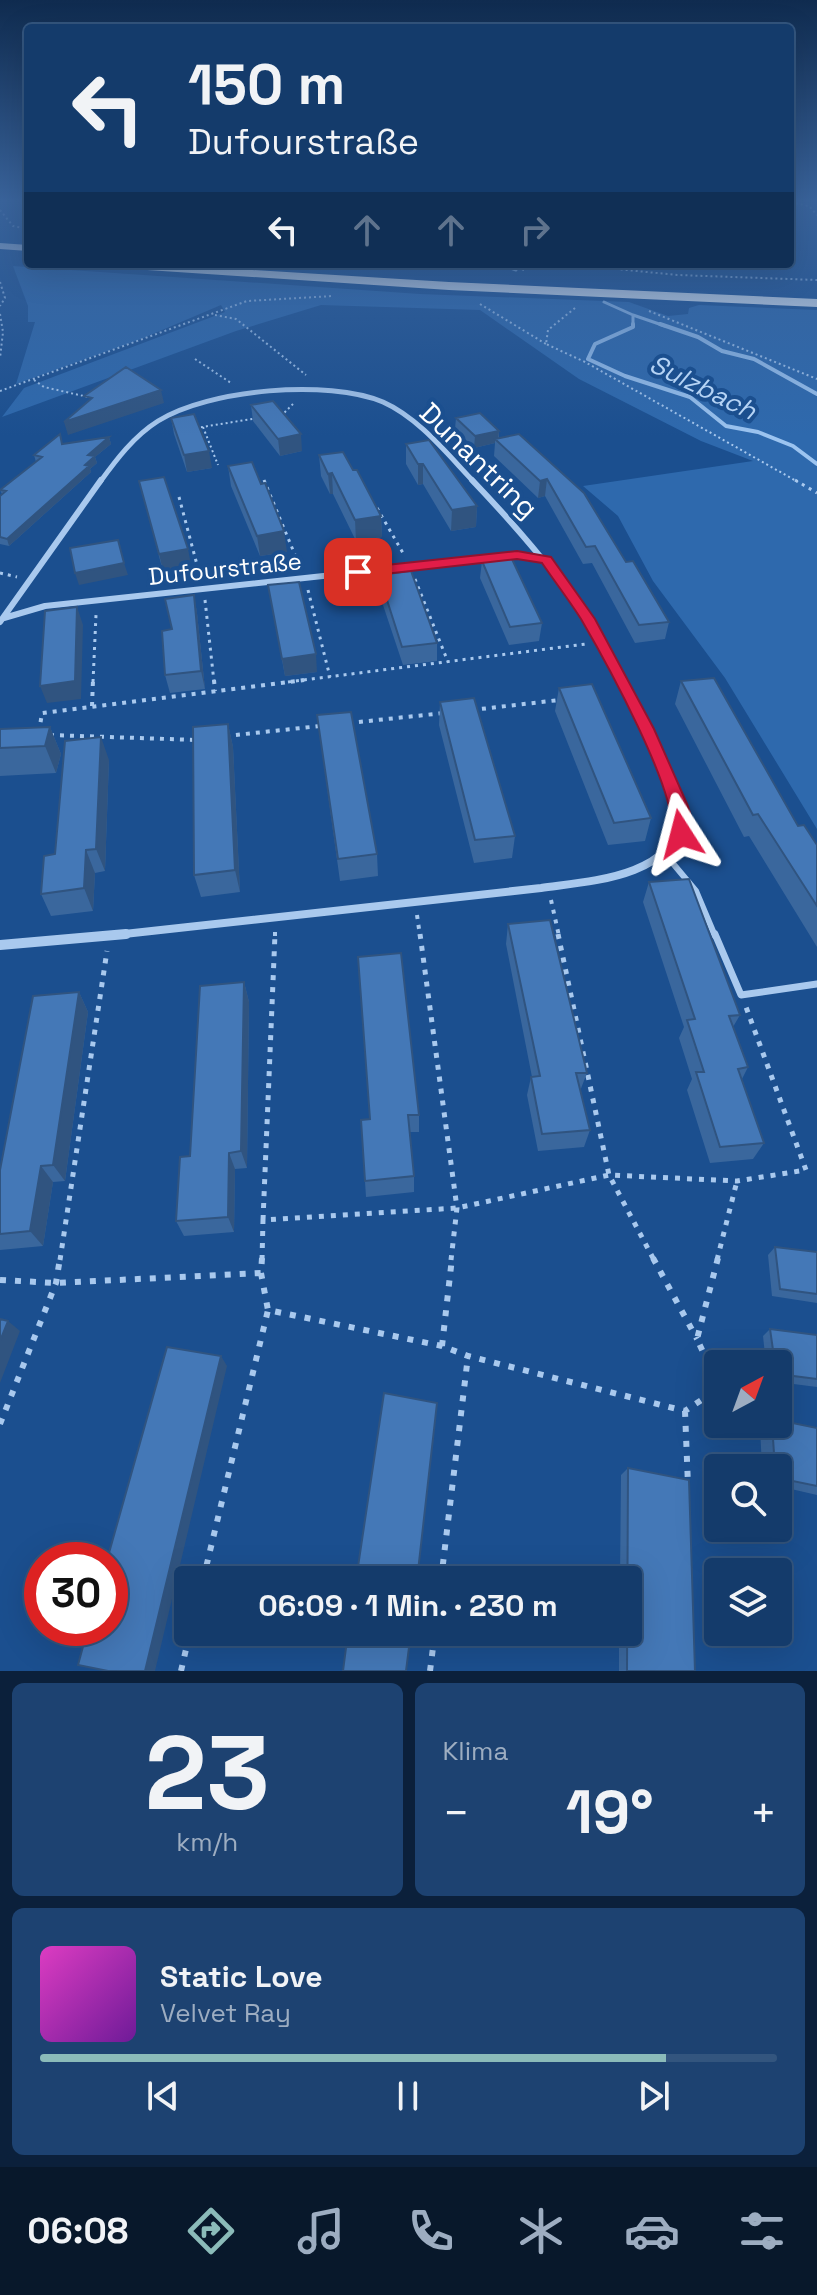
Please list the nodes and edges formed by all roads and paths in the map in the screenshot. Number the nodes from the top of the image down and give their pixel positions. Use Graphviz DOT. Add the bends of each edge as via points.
graph roads {
  1 [pos="354,280"];
  2 [pos="594,280"];
  3 [pos="0,282"];
  4 [pos="817,291"];
  5 [pos="343,296"];
  6 [pos="470,302"];
  7 [pos="817,303"];
  8 [pos="0,306"];
  9 [pos="569,312"];
  10 [pos="0,314"];
  11 [pos="214,314"];
  12 [pos="660,315"];
  13 [pos="546,344"];
  14 [pos="0,358"];
  15 [pos="195,359"];
  16 [pos="817,379"];
  17 [pos="34,380"];
  18 [pos="322,390"];
  19 [pos="0,391"];
  20 [pos="291,392"];
  21 [pos="242,397"];
  22 [pos="96,400"];
  23 [pos="265,417"];
  24 [pos="288,425"];
  25 [pos="203,427"];
  26 [pos="193,429"];
  27 [pos="218,465"];
  28 [pos="817,493"];
  29 [pos="375,505"];
  30 [pos="546,560"];
  31 [pos="411,567"];
  32 [pos="97,601"];
  33 [pos="2,620"];
  34 [pos="601,642"];
  35 [pos="448,662"];
  36 [pos="564,700"];
  37 [pos="92,707"];
  38 [pos="470,710"];
  39 [pos="455,712"];
  40 [pos="345,723"];
  41 [pos="330,725"];
  42 [pos="220,737"];
  43 [pos="205,739"];
  44 [pos="665,854"];
  45 [pos="548,885"];
  46 [pos="415,901"];
  47 [pos="276,916"];
  48 [pos="109,937"];
  49 [pos="0,945"];
  50 [pos="817,984"];
  51 [pos="741,995"];
  52 [pos="609,1175"];
  53 [pos="737,1181"];
  54 [pos="457,1208"];
  55 [pos="263,1220"];
  56 [pos="261,1273"];
  57 [pos="0,1280"];
  58 [pos="56,1283"];
  59 [pos="268,1310"];
  60 [pos="697,1339"];
  61 [pos="442,1346"];
  62 [pos="704,1355"];
  63 [pos="468,1356"];
  64 [pos="704,1397"];
  65 [pos="685,1411"];
  66 [pos="0,1424"];
  67 [pos="688,1488"];
  68 [pos="206,1566"];
  69 [pos="443,1566"];
  70 [pos="187,1646"];
  71 [pos="433,1646"];
  72 [pos="181,1671"];
  73 [pos="430,1671"];
  1 -- 7 [label="highway"];
  2 -- 4 [label="highway"];
  3 -- 8 [label="path" via="5,298"];
  5 -- 11 [label="path" via="247,301"];
  6 -- 13 [label="path"];
  9 -- 13 [label="path" via="548,330"];
  10 -- 14 [label="path"];
  11 -- 17 [label="path"];
  11 -- 18 [label="path" via="236,319"];
  12 -- 16 [label="path"];
  13 -- 28 [label="path"];
  15 -- 21 [label="path" via="237,386"];
  17 -- 19 [label="path"];
  17 -- 22 [label="path"];
  18 -- 20 [label="street, Dunantring"];
  18 -- 30 [label="street, Dunantring" via="362,395 397,410 451,457"];
  20 -- 21 [label="street, Dunantring"];
  20 -- 24 [label="path" via="294,404 280,415"];
  21 -- 33 [label="street, Dunantring" via="181,409 149,427 115,463"];
  23 -- 25 [label="path"];
  25 -- 26 [label="path"];
  25 -- 27 [label="path"];
  29 -- 31 [label="path"];
  30 -- 31 [label="street, Dufourstraße" via="517,555"];
  30 -- 34 [label="street, Dunantring"];
  31 -- 32 [label="street, Dufourstraße"];
  31 -- 35 [label="path"];
  32 -- 33 [label="street, Dufourstraße" via="45,606"];
  32 -- 37 [label="path"];
  34 -- 35 [label="path"];
  34 -- 44 [label="street, Dunantring" via="679,806 681,834"];
  35 -- 37 [label="path"];
  36 -- 38 [label="path"];
  37 -- 43 [label="path" via="42,713 38,735"];
  39 -- 40 [label="path"];
  41 -- 42 [label="path"];
  44 -- 45 [label="street" via="630,871"];
  44 -- 51 [label="lane" via="696,891"];
  45 -- 46 [label="street"];
  45 -- 52 [label="path"];
  46 -- 47 [label="street"];
  46 -- 54 [label="path"];
  47 -- 48 [label="street"];
  47 -- 55 [label="path"];
  48 -- 49 [label="street"];
  48 -- 58 [label="path"];
  50 -- 51 [label="lane"];
  51 -- 53 [label="path" via="806,1170"];
  52 -- 53 [label="path"];
  52 -- 54 [label="path"];
  52 -- 60 [label="path"];
  53 -- 60 [label="path"];
  54 -- 55 [label="path"];
  54 -- 61 [label="path"];
  55 -- 56 [label="path"];
  56 -- 58 [label="path"];
  56 -- 59 [label="path"];
  57 -- 58 [label="path"];
  58 -- 66 [label="path"];
  59 -- 61 [label="path"];
  59 -- 68 [label="path"];
  60 -- 62 [label="path"];
  61 -- 63 [label="path"];
  63 -- 65 [label="path"];
  63 -- 69 [label="path"];
  64 -- 65 [label="path"];
  65 -- 67 [label="path"];
  70 -- 72 [label="path"];
  71 -- 73 [label="path"];
}
